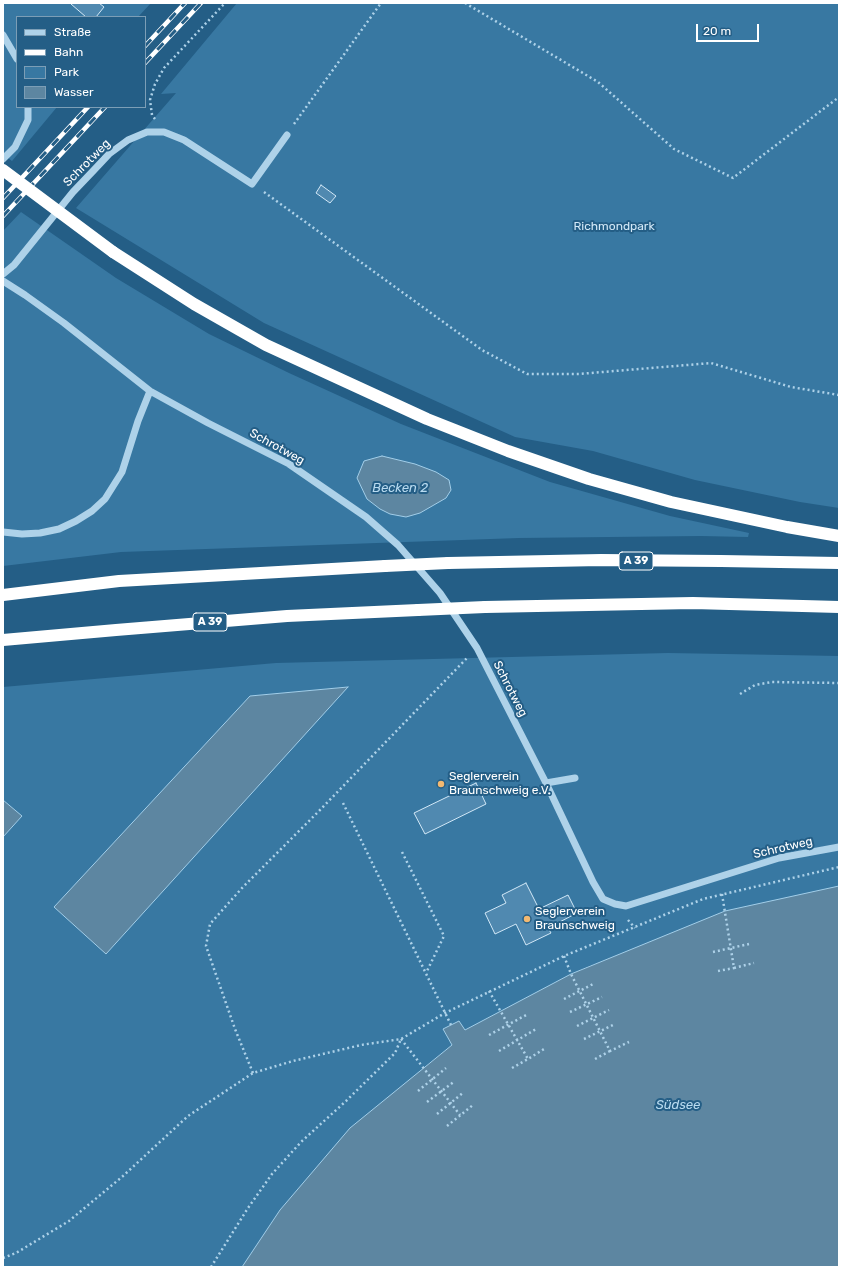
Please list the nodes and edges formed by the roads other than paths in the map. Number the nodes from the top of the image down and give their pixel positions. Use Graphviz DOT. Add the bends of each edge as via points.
graph roads {
  1 [pos="3,35"];
  2 [pos="16,57"];
  3 [pos="28,108"];
  4 [pos="287,134"];
  5 [pos="3,159"];
  6 [pos="3,170"];
  7 [pos="3,274"];
  8 [pos="3,281"];
  9 [pos="150,391"];
  10 [pos="3,532"];
  11 [pos="839,536"];
  12 [pos="839,563"];
  13 [pos="3,595"];
  14 [pos="839,607"];
  15 [pos="3,640"];
  16 [pos="575,778"];
  17 [pos="546,783"];
  18 [pos="839,847"];
  1 -- 2 [label="street"];
  3 -- 5 [label="street" via="28,120 14,147"];
  4 -- 7 [label="street, Schrotweg" via="252,184 184,140 164,132 147,132 128,140 109,154 73,192 14,265"];
  6 -- 11 [label="highway, bridge" via="113,252 194,304 266,345 427,419 508,452 589,479 671,502"];
  8 -- 9 [label="street, Schrotweg" via="64,323"];
  9 -- 10 [label="street" via="122,472 105,500 92,511 59,529 40,533"];
  9 -- 17 [label="street, Schrotweg" via="289,464 366,517 398,546 440,593 477,648"];
  12 -- 13 [label="highway, A 39, bridge" via="600,560 385,566 119,581"];
  14 -- 15 [label="highway, A 39, bridge" via="693,603 486,607 287,616"];
  16 -- 17 [label="street"];
  17 -- 18 [label="street, Schrotweg" via="593,882 603,899 615,904 626,906 779,858"];
}
